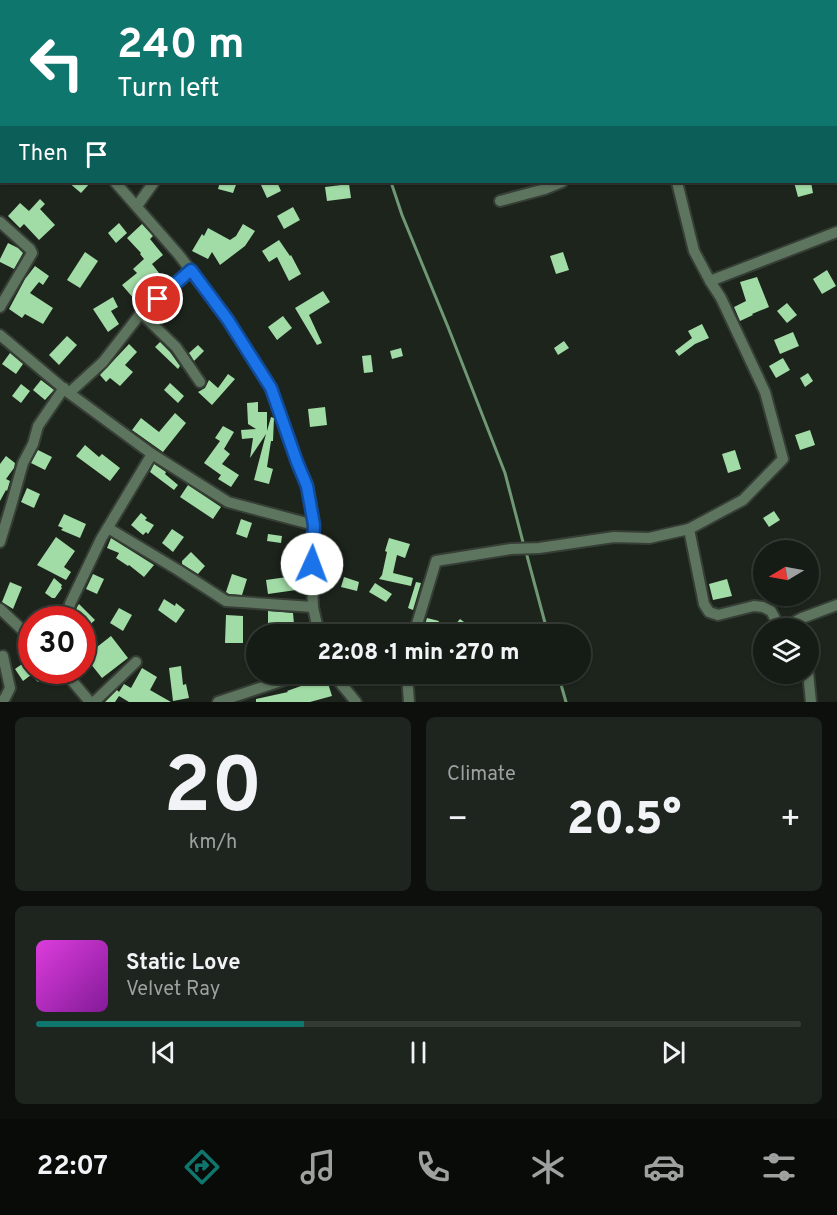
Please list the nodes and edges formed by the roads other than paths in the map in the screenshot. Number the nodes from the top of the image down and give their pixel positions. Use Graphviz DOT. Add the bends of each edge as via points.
graph roads {
  1 [pos="116,183"];
  2 [pos="153,183"];
  3 [pos="560,183"];
  4 [pos="677,183"];
  5 [pos="500,201"];
  6 [pos="137,206"];
  7 [pos="0,222"];
  8 [pos="837,232"];
  9 [pos="191,270"];
  10 [pos="710,281"];
  11 [pos="0,308"];
  12 [pos="141,313"];
  13 [pos="0,335"];
  14 [pos="200,382"];
  15 [pos="66,391"];
  16 [pos="152,454"];
  17 [pos="314,525"];
  18 [pos="108,528"];
  19 [pos="689,529"];
  20 [pos="0,542"];
  21 [pos="837,605"];
  22 [pos="70,606"];
  23 [pos="313,608"];
  24 [pos="0,609"];
  25 [pos="775,618"];
  26 [pos="802,618"];
  27 [pos="317,624"];
  28 [pos="417,624"];
  29 [pos="18,626"];
  30 [pos="3,656"];
  31 [pos="136,662"];
  32 [pos="75,684"];
  33 [pos="272,684"];
  34 [pos="341,684"];
  35 [pos="408,684"];
  36 [pos="809,684"];
  37 [pos="1,702"];
  38 [pos="90,702"];
  39 [pos="94,702"];
  40 [pos="218,702"];
  41 [pos="356,702"];
  42 [pos="409,702"];
  43 [pos="811,702"];
  1 -- 6 [label="street"];
  2 -- 6 [label="street"];
  3 -- 5 [label="street"];
  4 -- 10 [label="street" via="694,251"];
  6 -- 9 [label="street"];
  7 -- 11 [label="street" via="32,253"];
  8 -- 10 [label="street"];
  9 -- 12 [label="street"];
  9 -- 17 [label="street" via="271,388 307,486"];
  10 -- 19 [label="street" via="765,392 783,459 743,500"];
  12 -- 14 [label="street" via="176,346"];
  12 -- 15 [label="street" via="103,362"];
  13 -- 15 [label="street"];
  15 -- 16 [label="street"];
  15 -- 20 [label="street" via="38,426"];
  16 -- 17 [label="street" via="228,502"];
  16 -- 18 [label="street"];
  17 -- 23 [label="street"];
  18 -- 22 [label="street"];
  18 -- 23 [label="street" via="225,601"];
  19 -- 25 [label="street" via="709,612 718,615 754,606 771,611"];
  19 -- 28 [label="street" via="649,538 614,537 436,561"];
  21 -- 26 [label="street"];
  23 -- 27 [label="street"];
  24 -- 29 [label="street"];
  30 -- 37 [label="street" via="10,688"];
  31 -- 39 [label="street"];
  32 -- 38 [label="street"];
  33 -- 40 [label="street"];
  34 -- 41 [label="street"];
  35 -- 42 [label="street"];
  36 -- 43 [label="street"];
}
